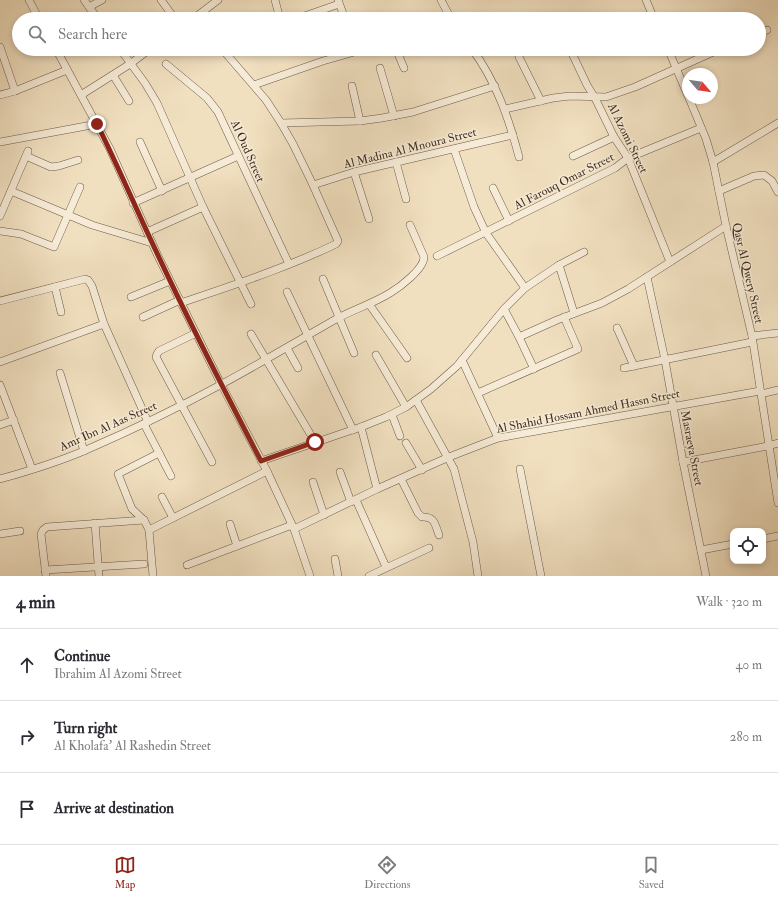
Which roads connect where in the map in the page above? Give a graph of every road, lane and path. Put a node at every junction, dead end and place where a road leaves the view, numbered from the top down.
1 (29, 0) edge
2 (84, 0) edge
3 (102, 0) edge
4 (161, 0) edge
5 (216, 0) edge
6 (275, 0) edge
7 (441, 0) edge
8 (646, 0) edge
9 (339, 2) edge
10 (89, 7) junction
11 (35, 12) edge
12 (93, 12) edge
13 (170, 12) edge
14 (202, 12) edge
15 (278, 12) edge
16 (314, 12) edge
17 (343, 12) edge
18 (447, 12) edge
19 (651, 12) edge
20 (0, 46) edge
21 (60, 56) edge
22 (125, 56) edge
23 (141, 56) edge
24 (230, 56) edge
25 (338, 56) edge
26 (399, 56) edge
27 (476, 56) edge
28 (573, 56) edge
29 (671, 56) edge
30 (704, 56) edge
31 (519, 57) dead end
32 (130, 64) junction
33 (166, 64) dead end
34 (380, 68) dead end
35 (404, 68) dead end
36 (676, 68) junction
37 (67, 70) junction
38 (113, 75) junction
39 (682, 82) edge
40 (254, 85) junction
41 (352, 86) dead end
42 (495, 86) junction
43 (15, 91) junction
44 (81, 94) junction
45 (0, 95) edge
46 (595, 98) junction
47 (129, 101) dead end
48 (541, 101) junction
49 (691, 104) edge
50 (505, 109) junction
51 (394, 116) junction
52 (360, 121) junction
53 (281, 123) junction
54 (778, 123) edge
55 (97, 124) junction
56 (701, 128) junction
57 (514, 135) junction
58 (614, 137) junction
59 (0, 142) edge
60 (140, 142) dead end
61 (454, 149) junction
62 (238, 156) junction
63 (573, 156) dead end
64 (519, 157) dead end
65 (628, 158) junction
66 (78, 160) dead end
67 (396, 162) junction
68 (713, 162) junction
69 (354, 172) junction
70 (190, 178) junction
71 (313, 185) junction
72 (80, 187) dead end
73 (494, 188) dead end
74 (11, 190) junction
75 (162, 191) junction
76 (719, 191) junction
77 (778, 192) edge
78 (406, 199) dead end
79 (133, 203) junction
80 (203, 207) junction
81 (68, 215) junction
82 (0, 216) edge
83 (369, 219) dead end
84 (508, 221) junction
85 (410, 224) dead end
86 (726, 226) junction
87 (0, 230) edge
88 (147, 232) junction
89 (486, 233) junction
90 (152, 242) junction
91 (584, 252) dead end
92 (437, 256) dead end
93 (670, 262) junction
94 (289, 264) junction
95 (558, 265) junction
96 (647, 277) junction
97 (323, 279) dead end
98 (170, 280) junction
99 (240, 283) junction
100 (55, 287) junction
101 (525, 288) junction
102 (287, 292) dead end
103 (131, 297) dead end
104 (0, 301) edge
105 (180, 302) junction
106 (250, 304) dead end
107 (369, 304) junction
108 (504, 309) junction
109 (61, 312) dead end
110 (574, 314) junction
111 (143, 317) dead end
112 (564, 317) junction
113 (339, 318) junction
114 (104, 324) junction
115 (617, 328) dead end
116 (196, 333) junction
117 (778, 333) edge
118 (251, 334) dead end
119 (308, 336) junction
120 (519, 337) junction
121 (752, 339) junction
122 (287, 348) junction
123 (354, 353) dead end
124 (376, 355) dead end
125 (407, 358) dead end
126 (266, 359) junction
127 (462, 360) junction
128 (665, 360) junction
129 (0, 362) edge
130 (634, 366) junction
131 (298, 368) dead end
132 (624, 368) dead end
133 (534, 369) junction
134 (60, 373) dead end
135 (221, 384) junction
136 (0, 385) edge
137 (778, 390) edge
138 (478, 393) junction
139 (760, 393) junction
140 (416, 400) junction
141 (181, 405) junction
142 (406, 407) junction
143 (672, 407) junction
144 (392, 414) junction
145 (14, 420) junction
146 (146, 423) junction
147 (0, 425) edge
148 (361, 427) junction
149 (353, 430) junction
150 (400, 436) dead end
151 (498, 438) junction
152 (315, 442) junction
153 (406, 443) dead end
154 (778, 443) edge
155 (768, 446) junction
156 (84, 451) junction
157 (159, 453) junction
158 (449, 457) junction
159 (261, 461) junction
160 (212, 462) dead end
161 (683, 462) junction
162 (32, 470) junction
163 (422, 470) junction
164 (520, 470) dead end
165 (267, 471) junction
166 (340, 472) dead end
167 (171, 476) dead end
168 (0, 479) edge
169 (402, 479) junction
170 (313, 482) dead end
171 (378, 488) junction
172 (162, 497) dead end
173 (354, 501) junction
174 (778, 504) edge
175 (324, 515) junction
176 (172, 518) junction
177 (144, 520) junction
178 (95, 523) junction
179 (230, 524) dead end
180 (293, 527) junction
181 (149, 530) junction
182 (20, 531) dead end
183 (0, 534) edge
184 (439, 535) dead end
185 (778, 536) edge
186 (766, 538) edge
187 (730, 545) edge
188 (237, 546) junction
189 (429, 548) dead end
190 (701, 550) junction
191 (334, 559) dead end
192 (144, 564) dead end
193 (188, 565) dead end
194 (98, 567) junction
195 (386, 567) junction
196 (45, 573) edge
197 (99, 576) edge
198 (153, 576) edge
199 (310, 576) edge
200 (338, 576) edge
201 (369, 576) edge
202 (478, 576) edge
203 (541, 576) edge
204 (706, 576) edge

1 - 11 street
2 - 10 street
3 - 10 street
4 - 13 street
5 - 14 street
6 - 15 street
7 - 18 street
8 - 19 street
9 - 16 street
9 - 17 street
10 - 12 street
20 - 43 street
21 - 37 street
22 - 32 street
23 - 32 street
24 - 40 street
25 - 40 street
26 - 35 street
27 - 42 street
28 - 46 street, Al Azomi Street
29 - 36 street, Qasr Al Qwery Street
30 - 36 street
31 - 48 street
32 - 38 street
32 - 70 street
33 - 62 street, Al Oud Street
34 - 51 street
36 - 39 street, Qasr Al Qwery Street
36 - 46 street
37 - 43 street
37 - 44 street
38 - 44 street
38 - 47 street
40 - 53 street
41 - 52 street
42 - 50 street
42 - 51 street
43 - 45 street
44 - 55 street
46 - 48 street
46 - 58 street, Al Azomi Street
48 - 50 street
49 - 56 street, Qasr Al Qwery Street
50 - 57 street
51 - 52 street
52 - 53 street
53 - 71 street
54 - 68 street
55 - 59 street
55 - 79 street
56 - 65 street, Al Farouq Omar Street
56 - 68 street, Qasr Al Qwery Street
57 - 61 street, Al Madina Al Mnoura Street
57 - 64 street
58 - 63 street
58 - 65 street, Al Azomi Street
60 - 75 street
61 - 67 street, Al Madina Al Mnoura Street
61 - 89 street
62 - 70 street
62 - 94 street, Al Oud Street
65 - 84 street, Al Farouq Omar Street
65 - 93 street, Al Azomi Street
66 - 74 street
67 - 69 street, Al Madina Al Mnoura Street
67 - 78 street
68 - 76 street, Qasr Al Qwery Street
69 - 71 street, Al Madina Al Mnoura Street
69 - 83 street
70 - 75 street
70 - 80 street
71 - 94 street
72 - 81 street
73 - 84 street
74 - 81 street
74 - 82 street
75 - 79 street
76 - 77 street
76 - 86 street, Qasr Al Qwery Street
79 - 88 street
80 - 88 street
80 - 99 street
81 - 87 street
81 - 90 street
84 - 89 street, Al Farouq Omar Street
85 - 107 street, Amr Ibn Al Aas Street
86 - 93 street
86 - 121 street, Qasr Al Qwery Street
88 - 90 street
89 - 92 street, Al Farouq Omar Street
89 - 101 street
90 - 98 street
91 - 95 street
93 - 96 street
94 - 99 street
95 - 101 street
95 - 110 street
96 - 110 street
96 - 128 street, Masraeya Street
97 - 113 street
98 - 103 street
98 - 105 street
99 - 105 street
99 - 106 street
100 - 104 street
100 - 109 street
100 - 114 street
101 - 108 street
102 - 119 street
105 - 111 street
105 - 116 street
107 - 113 street, Amr Ibn Al Aas Street
107 - 125 street
108 - 120 street
108 - 127 street
110 - 112 street
112 - 120 street
112 - 133 street
113 - 119 street, Amr Ibn Al Aas Street
113 - 123 street
114 - 129 street
114 - 146 street
115 - 130 street
116 - 135 street
116 - 141 street
117 - 121 street
118 - 126 street
119 - 122 street, Amr Ibn Al Aas Street
119 - 149 street
120 - 133 street
121 - 128 street
121 - 139 street, Qasr Al Qwery Street
122 - 126 street, Amr Ibn Al Aas Street
122 - 131 street
124 - 142 street
126 - 135 street, Amr Ibn Al Aas Street
126 - 152 street
127 - 138 street
127 - 140 street
128 - 130 street
128 - 143 street, Masraeya Street
130 - 132 street
133 - 138 street
134 - 156 street
135 - 141 street, Amr Ibn Al Aas Street
135 - 159 street
136 - 145 street
137 - 139 street, Al Shahid Hossam Ahmed Hassn Street
138 - 151 street
139 - 143 street, Al Shahid Hossam Ahmed Hassn Street
139 - 155 street, Qasr Al Qwery Street
140 - 142 street
140 - 158 street
141 - 146 street, Amr Ibn Al Aas Street
141 - 160 street
142 - 144 street
143 - 151 street, Al Shahid Hossam Ahmed Hassn Street
143 - 161 street, Masraeya Street
144 - 148 street
144 - 150 street
145 - 147 street
145 - 162 street
146 - 156 street, Amr Ibn Al Aas Street
146 - 157 street
148 - 149 street
148 - 171 street
149 - 152 street
151 - 158 street, Al Shahid Hossam Ahmed Hassn Street
152 - 159 street
153 - 163 street
154 - 155 street
155 - 161 street
155 - 174 street, Qasr Al Qwery Street
156 - 162 street, Amr Ibn Al Aas Street
157 - 167 street
157 - 177 street
158 - 163 street, Al Shahid Hossam Ahmed Hassn Street
158 - 202 street
159 - 165 street
161 - 190 street, Masraeya Street
162 - 168 street, Amr Ibn Al Aas Street
163 - 169 street, Al Shahid Hossam Ahmed Hassn Street
164 - 203 street
165 - 176 street
165 - 180 street
166 - 173 street
169 - 171 street, Al Shahid Hossam Ahmed Hassn Street
169 - 184 street
170 - 175 street
171 - 173 street, Al Shahid Hossam Ahmed Hassn Street
172 - 176 street
173 - 175 street, Al Shahid Hossam Ahmed Hassn Street
173 - 195 street
175 - 180 street, Al Shahid Hossam Ahmed Hassn Street
176 - 181 street
177 - 178 street
177 - 181 street
178 - 194 street
178 - 196 street
179 - 188 street
180 - 188 street, Al Shahid Hossam Ahmed Hassn Street
180 - 199 street
181 - 198 street
182 - 183 street
185 - 186 street
187 - 190 street
188 - 193 street, Al Shahid Hossam Ahmed Hassn Street
189 - 195 street
190 - 204 street, Masraeya Street
191 - 200 street
192 - 194 street
194 - 196 street
194 - 197 street
195 - 201 street

